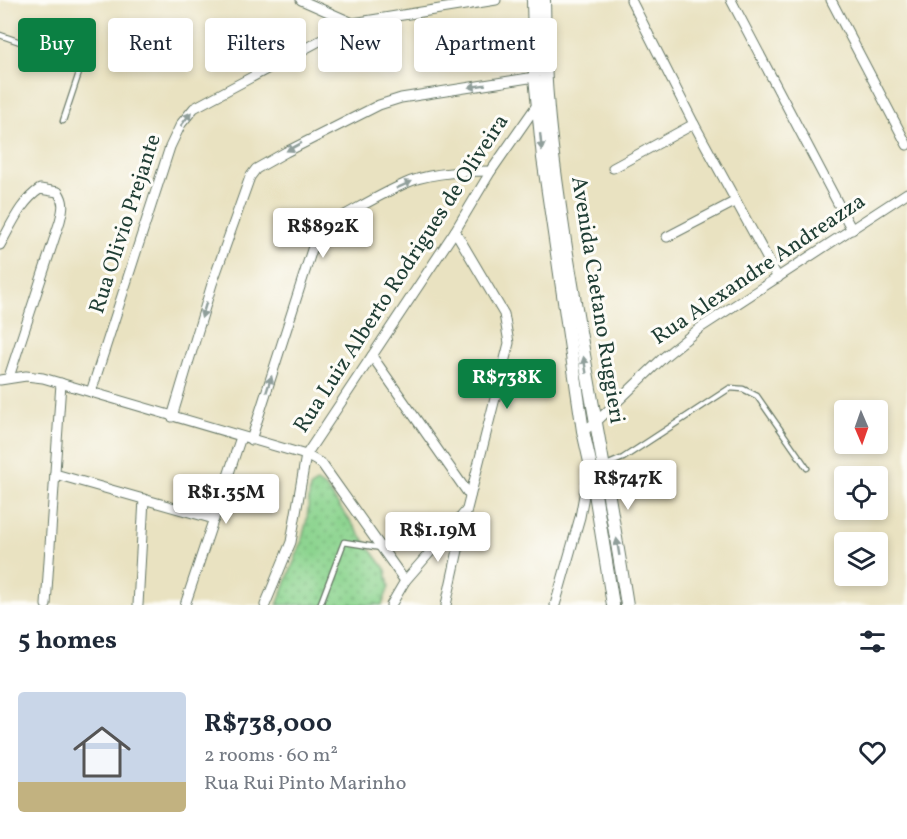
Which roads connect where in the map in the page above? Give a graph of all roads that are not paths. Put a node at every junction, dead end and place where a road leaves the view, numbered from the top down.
1 (302, 0) edge
2 (496, 0) edge
3 (533, 0) edge
4 (544, 0) edge
5 (631, 0) edge
6 (731, 0) edge
7 (831, 0) edge
8 (342, 18) edge
9 (384, 18) edge
10 (0, 35) edge
11 (318, 41) edge
12 (535, 77) junction
13 (537, 105) junction
14 (63, 121) dead end
15 (694, 124) junction
16 (907, 145) edge
17 (613, 168) dead end
18 (491, 171) junction
19 (907, 193) edge
20 (736, 201) junction
21 (852, 230) junction
22 (454, 231) junction
23 (667, 237) dead end
24 (0, 245) edge
25 (778, 278) junction
26 (372, 356) junction
27 (5, 378) edge
28 (61, 383) junction
29 (92, 392) junction
30 (172, 417) junction
31 (595, 423) junction
32 (583, 431) junction
33 (246, 439) junction
34 (306, 455) junction
35 (590, 462) junction
36 (604, 466) junction
37 (807, 468) dead end
38 (55, 474) junction
39 (609, 488) junction
40 (470, 496) junction
41 (595, 497) junction
42 (144, 499) junction
43 (467, 509) junction
44 (580, 517) junction
45 (214, 519) junction
46 (381, 548) junction
47 (405, 581) junction
48 (46, 605) edge
49 (138, 605) edge
50 (184, 605) edge
51 (265, 605) edge
52 (320, 605) edge
53 (391, 605) edge
54 (446, 605) edge
55 (555, 605) edge
56 (613, 605) edge
57 (627, 605) edge

1 - 8 street
2 - 9 street, Rua Olivio Prejante
3 - 12 main road, Avenida Caetano Ruggieri
31 -> 4 main road, Avenida Caetano Ruggieri
5 - 15 street
6 - 21 street
7 - 16 street
10 - 14 lane
29 -> 11 street, Rua Olivio Prejante
12 - 13 main road, Avenida Caetano Ruggieri
12 -> 30 street
13 - 18 street, Rua Luiz Alberto Rodrigues de Oliveira
13 -> 32 main road, Avenida Caetano Ruggieri
15 - 17 street
15 - 20 street
18 - 22 street, Rua Luiz Alberto Rodrigues de Oliveira
33 -> 18 street
19 - 21 street, Rua Alexandre Andreazza
20 - 23 street
20 - 25 street
21 - 25 street, Rua Alexandre Andreazza
22 - 26 street, Rua Luiz Alberto Rodrigues de Oliveira
22 - 40 street
24 - 27 street
25 - 31 street, Rua Alexandre Andreazza
26 - 34 street, Rua Luiz Alberto Rodrigues de Oliveira
26 - 40 street
27 - 28 street
28 - 29 street
28 - 38 street
29 - 30 street
30 - 33 street
31 - 32 street, Rua Alexandre Andreazza
31 - 36 main road, Avenida Caetano Ruggieri
32 - 35 main road, Avenida Caetano Ruggieri
33 - 34 street
33 - 45 street
34 - 46 street
34 - 51 street, Rua Luiz Alberto Rodrigues de Oliveira
35 - 41 main road, Avenida Caetano Ruggieri
35 - 44 street
36 - 37 lane
36 - 39 main road, Avenida Caetano Ruggieri
38 - 42 street
38 - 48 street
39 - 41 street
57 -> 39 main road, Avenida Caetano Ruggieri
40 - 43 street
41 - 44 street
41 - 56 main road, Avenida Caetano Ruggieri
42 - 45 street
42 - 49 street
43 - 47 street
43 - 54 street
44 - 55 street
45 - 50 street
46 - 47 street
46 - 52 lane
47 - 53 street

